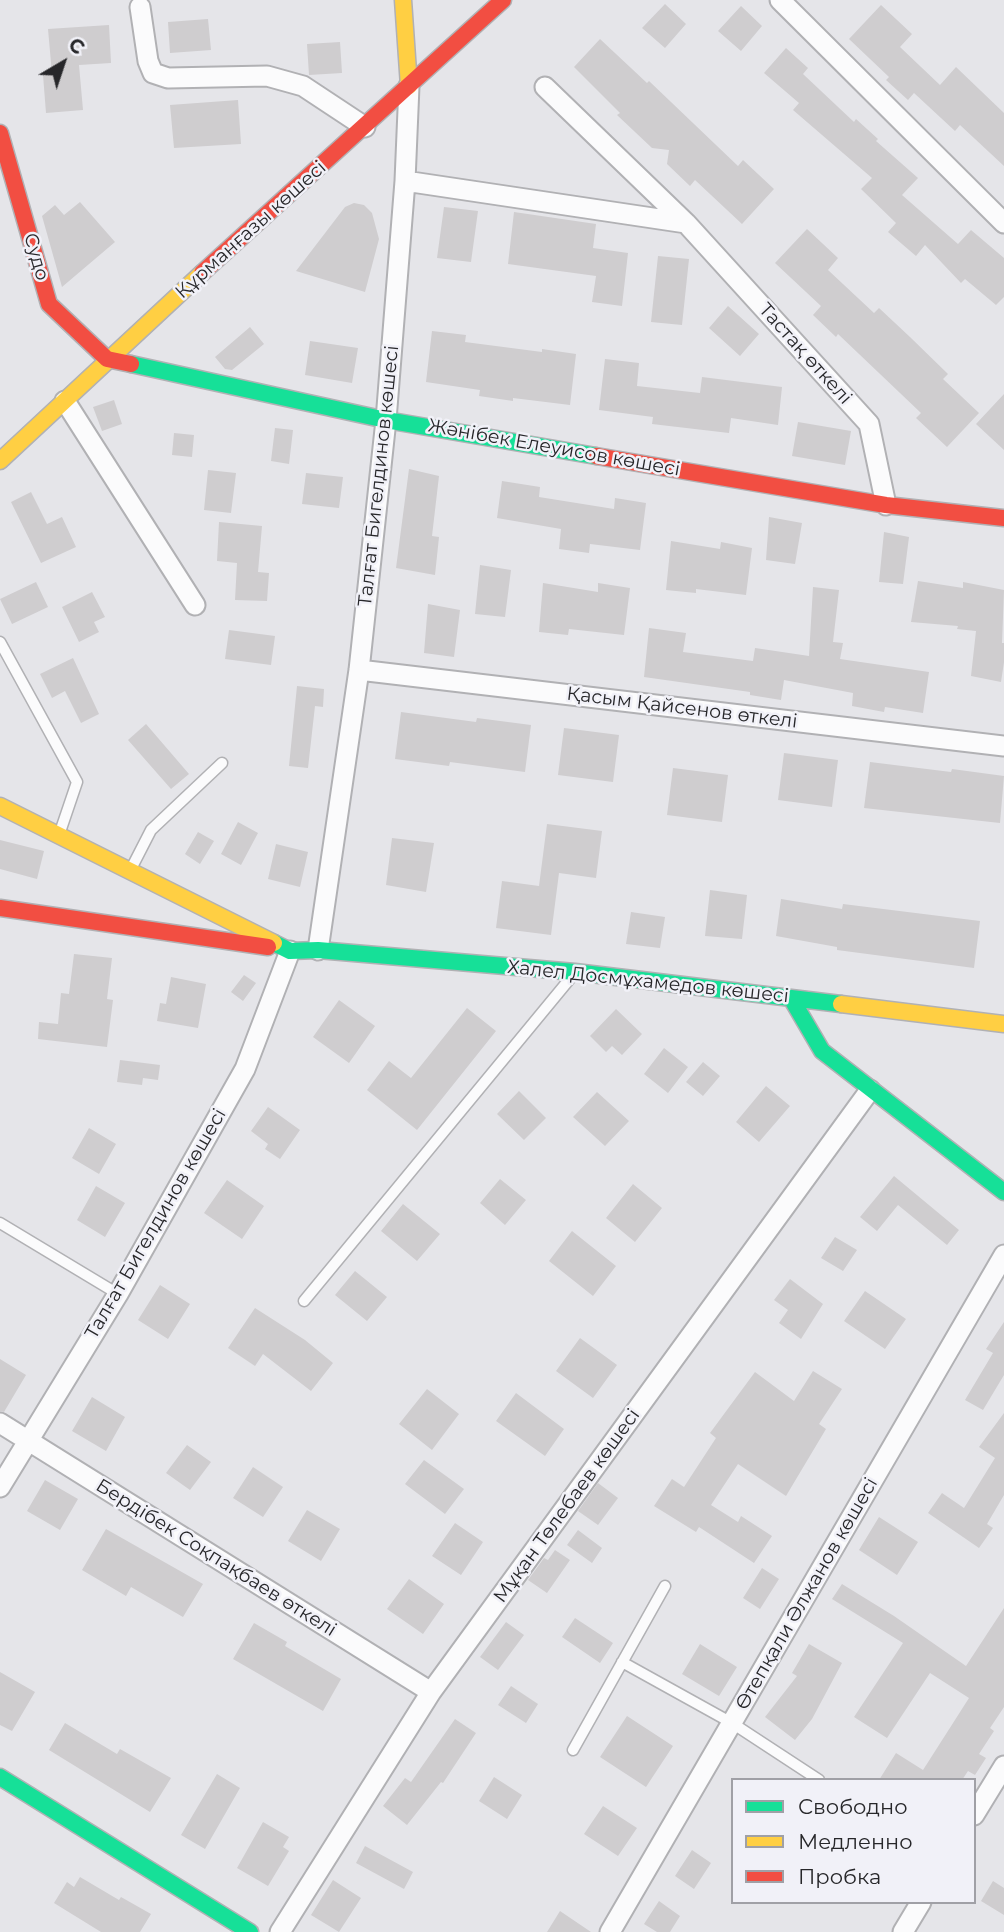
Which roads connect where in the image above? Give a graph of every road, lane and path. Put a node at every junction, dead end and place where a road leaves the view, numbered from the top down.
1 (403, 0) edge
2 (503, 0) edge
3 (780, 0) edge
4 (140, 7) dead end
5 (410, 86) junction
6 (545, 87) dead end
7 (365, 127) junction
8 (0, 134) edge
9 (405, 181) junction
10 (686, 223) junction
11 (1004, 223) edge
12 (107, 359) junction
13 (65, 401) junction
14 (386, 420) junction
15 (0, 461) edge
16 (886, 505) junction
17 (1004, 518) edge
18 (195, 605) dead end
19 (0, 642) edge
20 (359, 670) junction
21 (1004, 746) edge
22 (222, 763) dead end
23 (0, 806) edge
24 (59, 835) junction
25 (131, 870) junction
26 (0, 908) edge
27 (318, 950) junction
28 (290, 951) junction
29 (575, 972) junction
30 (791, 998) junction
31 (1004, 1024) edge
32 (870, 1090) junction
33 (1004, 1192) edge
34 (0, 1223) edge
35 (1004, 1255) edge
36 (118, 1294) junction
37 (304, 1301) dead end
38 (0, 1423) edge
39 (28, 1442) junction
40 (0, 1487) edge
41 (665, 1586) dead end
42 (622, 1662) junction
43 (431, 1692) junction
44 (732, 1723) junction
45 (573, 1750) dead end
46 (1004, 1766) edge
47 (0, 1777) edge
48 (816, 1778) edge
49 (976, 1812) edge
50 (920, 1904) edge
51 (250, 1932) edge
52 (280, 1932) edge
53 (610, 1932) edge
54 (902, 1932) edge

1 - 5 street, Талғат Бигелдинов көшесі
2 - 5 street, Құрманғазы көшесі
3 - 11 street
4 - 7 street
5 - 7 street, Құрманғазы көшесі
5 - 9 street, Талғат Бигелдинов көшесі
6 - 10 street, Тастақ өткелі
7 - 12 street, Құрманғазы көшесі
8 - 12 street, Судо
9 - 10 street
9 - 14 street, Талғат Бигелдинов көшесі
10 - 16 street, Тастақ өткелі
12 - 13 street, Құрманғазы көшесі
12 - 14 street, Жәнібек Елеуисов көшесі
13 - 15 street, Құрманғазы көшесі
13 - 18 street
14 - 16 street, Жәнібек Елеуисов көшесі
14 - 20 street, Талғат Бигелдинов көшесі
16 - 17 street, Жәнібек Елеуисов көшесі
19 - 24 lane
20 - 21 street, Қасым Қайсенов өткелі
20 - 27 street, Талғат Бигелдинов көшесі
22 - 25 lane
23 - 24 street, Халел Досмұхамедов көшесі
24 - 25 street, Халел Досмұхамедов көшесі
25 - 28 street, Халел Досмұхамедов көшесі
26 - 28 street, Халел Досмұхамедов көшесі
27 - 28 street, Халел Досмұхамедов көшесі
27 - 29 street, Халел Досмұхамедов көшесі
28 - 36 street, Талғат Бигелдинов көшесі
29 - 30 street, Халел Досмұхамедов көшесі
29 - 37 lane
30 - 31 street, Халел Досмұхамедов көшесі
30 - 32 street
32 - 33 street
32 - 43 street, Мұқан Төлебаев көшесі
34 - 36 lane
35 - 44 street, Өтепқали Әлжанов көшесі
36 - 39 street, Талғат Бигелдинов көшесі
38 - 39 street, Бердібек Соқпақбаев өткелі
39 - 40 street, Талғат Бигелдинов көшесі
39 - 43 street, Бердібек Соқпақбаев өткелі
41 - 42 lane
42 - 44 lane
42 - 45 lane
43 - 52 street, Мұқан Төлебаев көшесі
44 - 48 lane
44 - 53 street, Өтепқали Әлжанов көшесі
46 - 49 street
47 - 51 street
50 - 54 street

